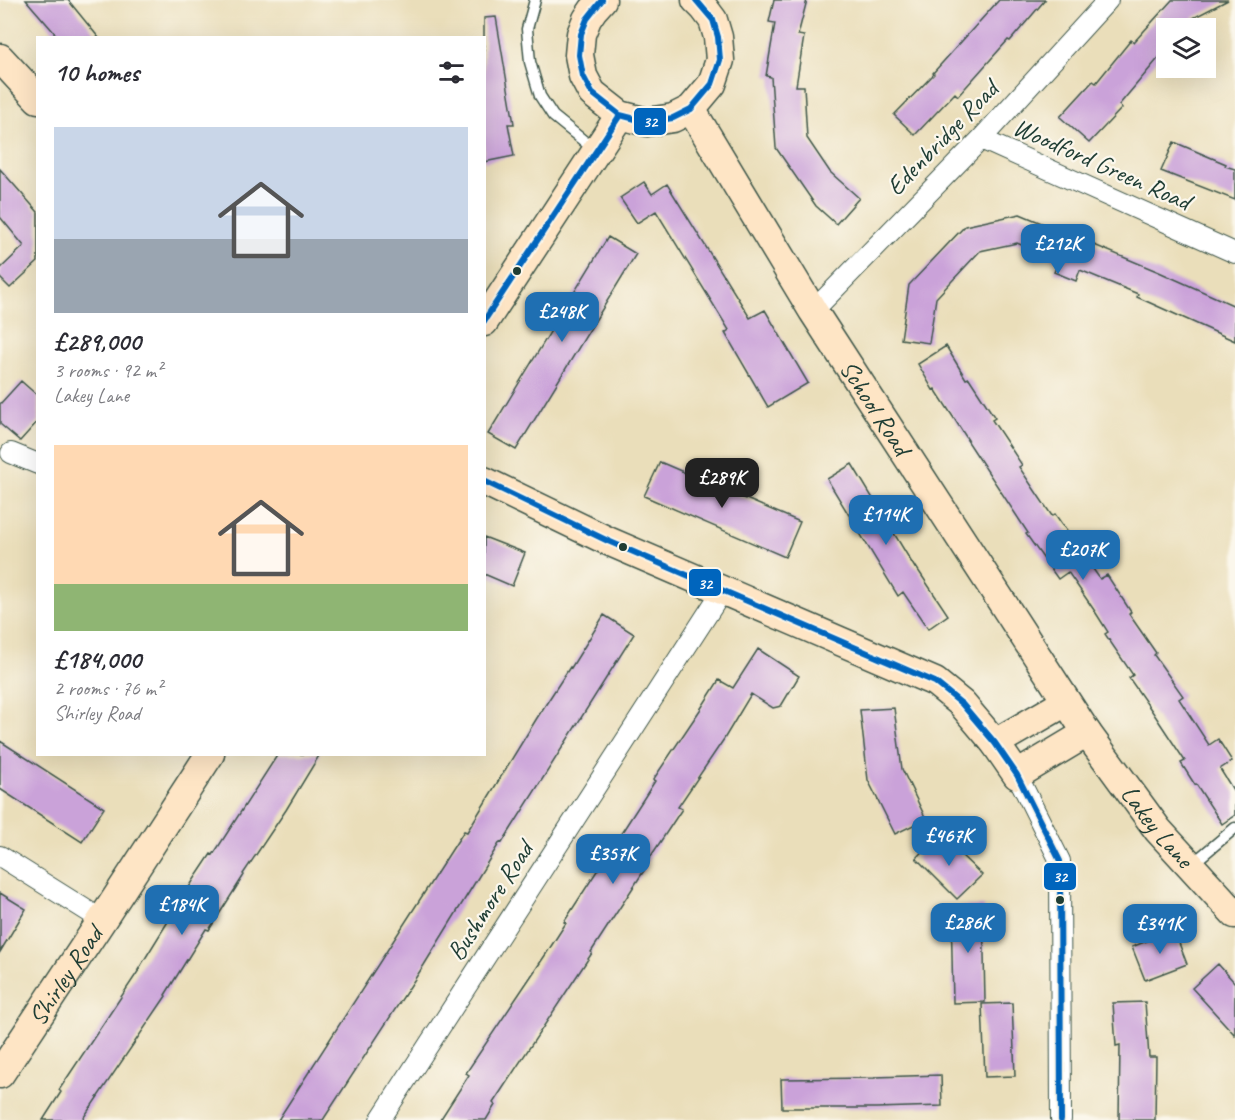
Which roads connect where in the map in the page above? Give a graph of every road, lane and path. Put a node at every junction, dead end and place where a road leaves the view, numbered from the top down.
1 (535, 0) edge
2 (602, 0) edge
3 (696, 0) edge
4 (1108, 0) edge
5 (0, 58) edge
6 (36, 97) edge
7 (691, 109) junction
8 (620, 116) junction
9 (981, 139) junction
10 (596, 151) junction
11 (1235, 253) edge
12 (813, 311) junction
13 (486, 319) edge
14 (11, 453) dead end
15 (36, 463) edge
16 (486, 482) edge
17 (723, 590) junction
18 (1066, 702) junction
19 (1087, 733) junction
20 (995, 743) junction
21 (209, 756) edge
22 (1017, 775) junction
23 (1235, 828) edge
24 (0, 856) edge
25 (1191, 865) junction
26 (1235, 914) edge
27 (102, 920) junction
28 (0, 1074) edge
29 (380, 1120) edge
30 (1061, 1120) edge

1 - 10 lane
2 - 8 street
3 - 7 street
4 - 9 street, Edenbridge Road
5 - 6 street
7 - 8 street
7 - 12 street, School Road
8 - 10 street
9 - 11 street, Woodford Green Road
9 - 12 street, Edenbridge Road
10 - 13 street
12 - 18 street, School Road
14 - 15 street
16 - 17 street
17 - 20 street
17 - 29 street, Bushmore Road
18 - 19 street, Lakey Lane
18 - 20 street
19 - 22 street
19 - 25 street, Lakey Lane
20 - 22 street
21 - 27 street, Shirley Road
22 - 30 street
23 - 25 lane
24 - 27 street
25 - 26 street, Lakey Lane
27 - 28 street, Shirley Road

